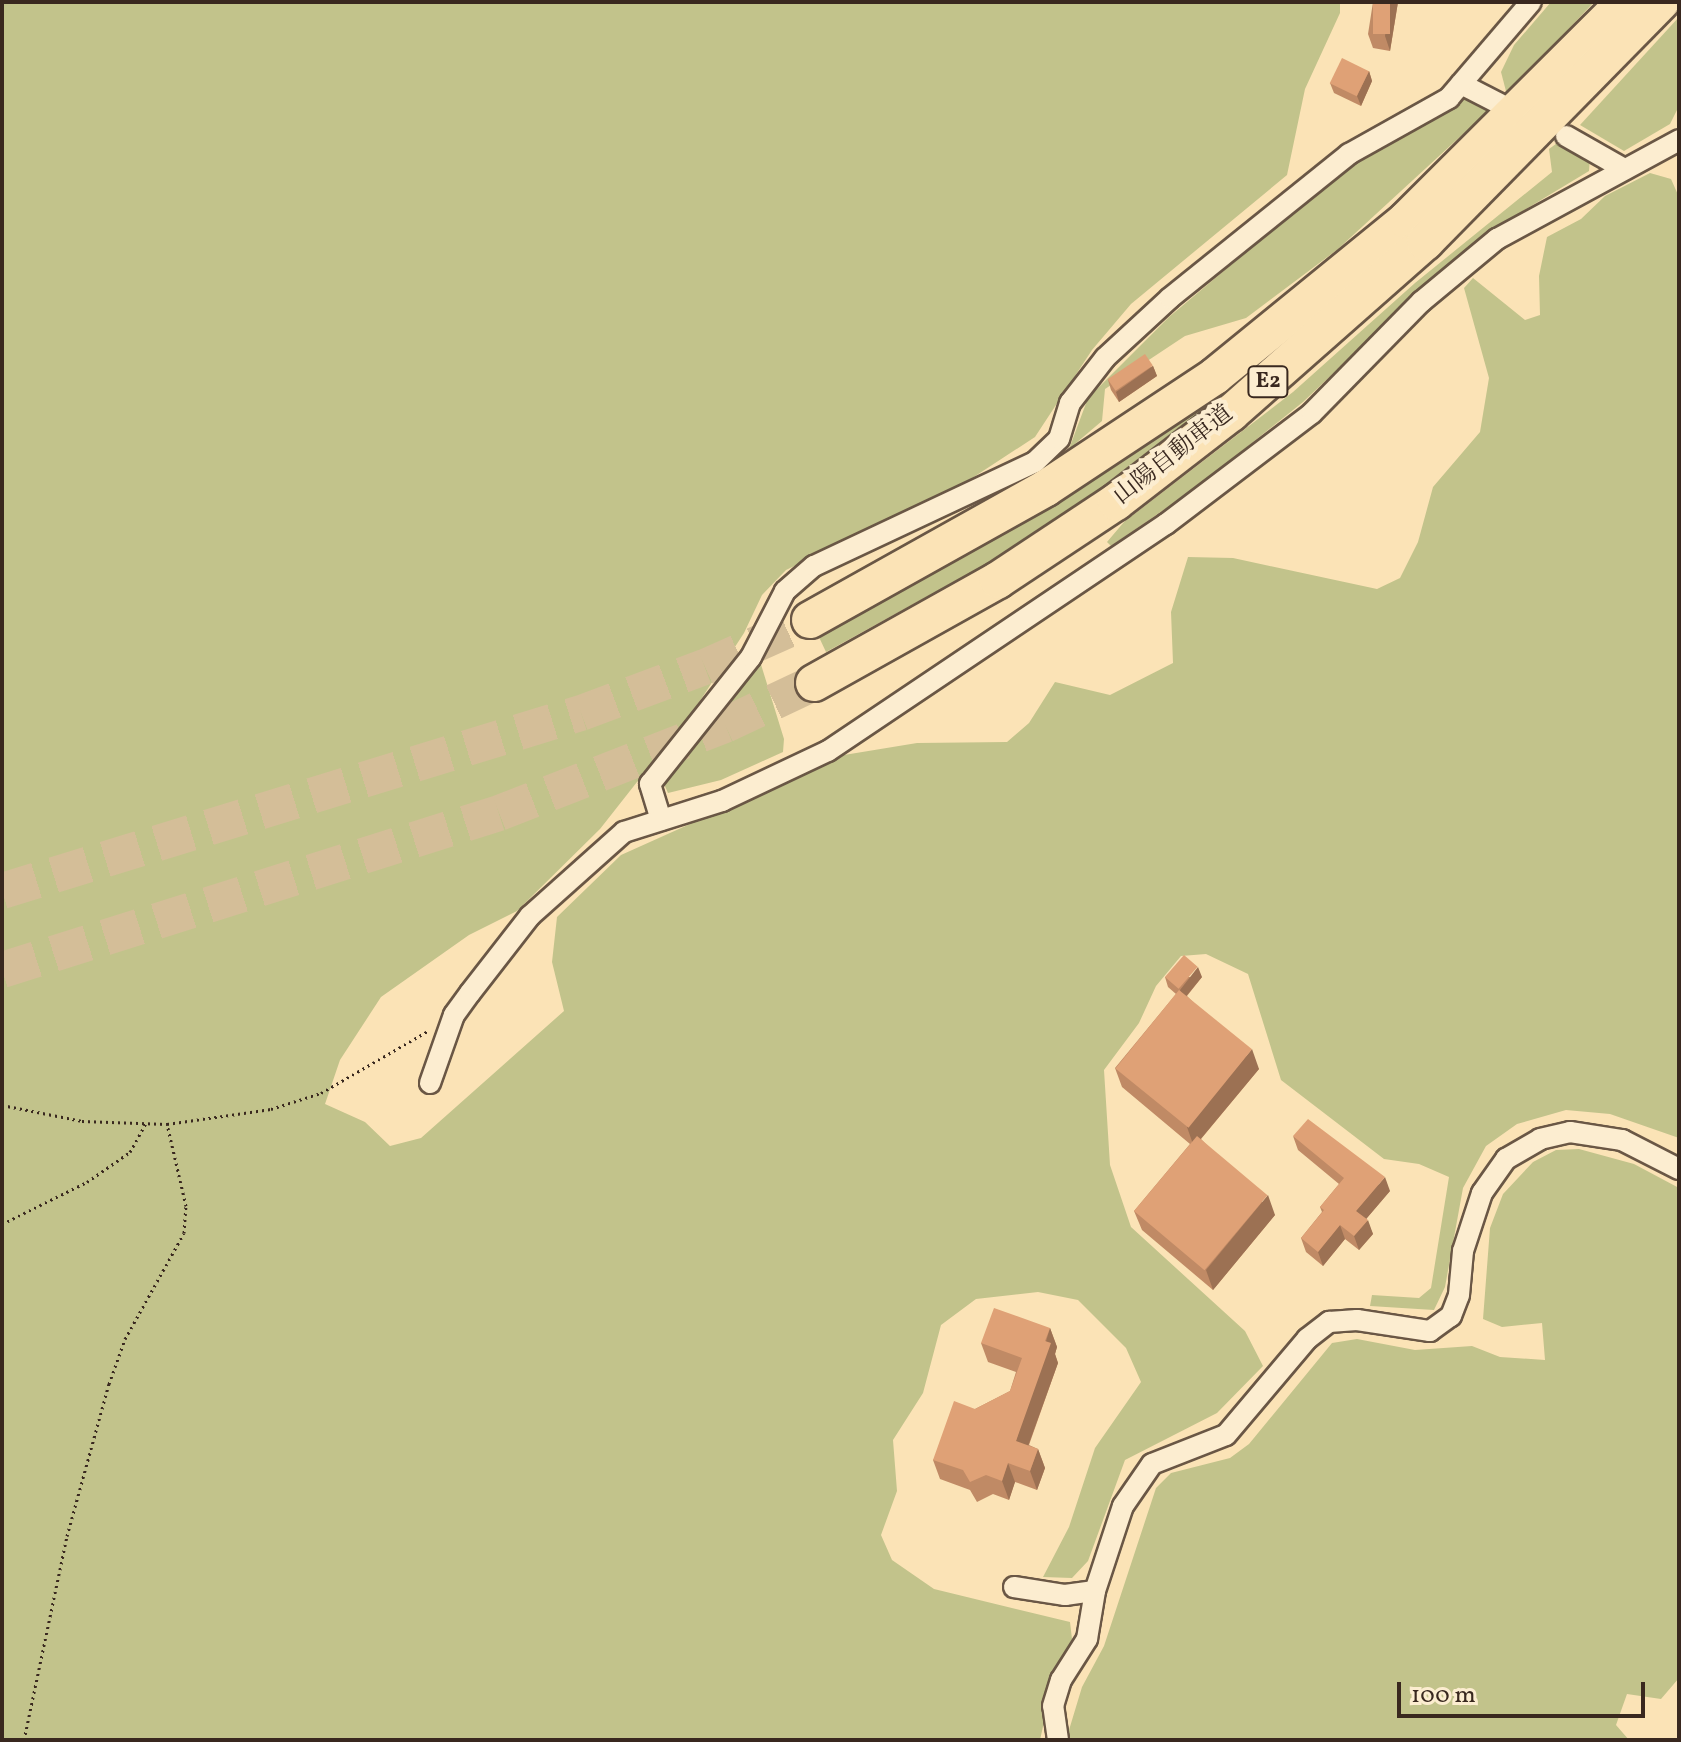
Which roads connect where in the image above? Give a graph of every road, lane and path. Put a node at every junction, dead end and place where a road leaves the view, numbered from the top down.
1 (1531, 2) edge
2 (1625, 2) edge
3 (1661, 2) edge
4 (1461, 84) junction
5 (1500, 104) dead end
6 (1566, 136) dead end
7 (1679, 140) edge
8 (1624, 169) junction
9 (810, 620) tunnel mouth
10 (814, 683) tunnel mouth
11 (661, 820) junction
12 (454, 1015) junction
13 (430, 1083) dead end
14 (2, 1105) edge
15 (146, 1123) junction
16 (167, 1124) junction
17 (1679, 1169) edge
18 (2, 1224) edge
19 (1014, 1587) dead end
20 (1095, 1591) junction
21 (24, 1740) edge
22 (1058, 1740) edge

1 - 4 street
2 - 9 highway, 山陽自動車道 / E2
3 - 10 highway, 山陽自動車道 / E2
4 - 5 street
4 - 11 street
6 - 8 street
7 - 8 street
8 - 11 street
11 - 12 street
12 - 13 street
12 - 16 path
14 - 15 path
15 - 16 path
15 - 18 path
16 - 21 path
17 - 20 street
19 - 20 street
20 - 22 street

